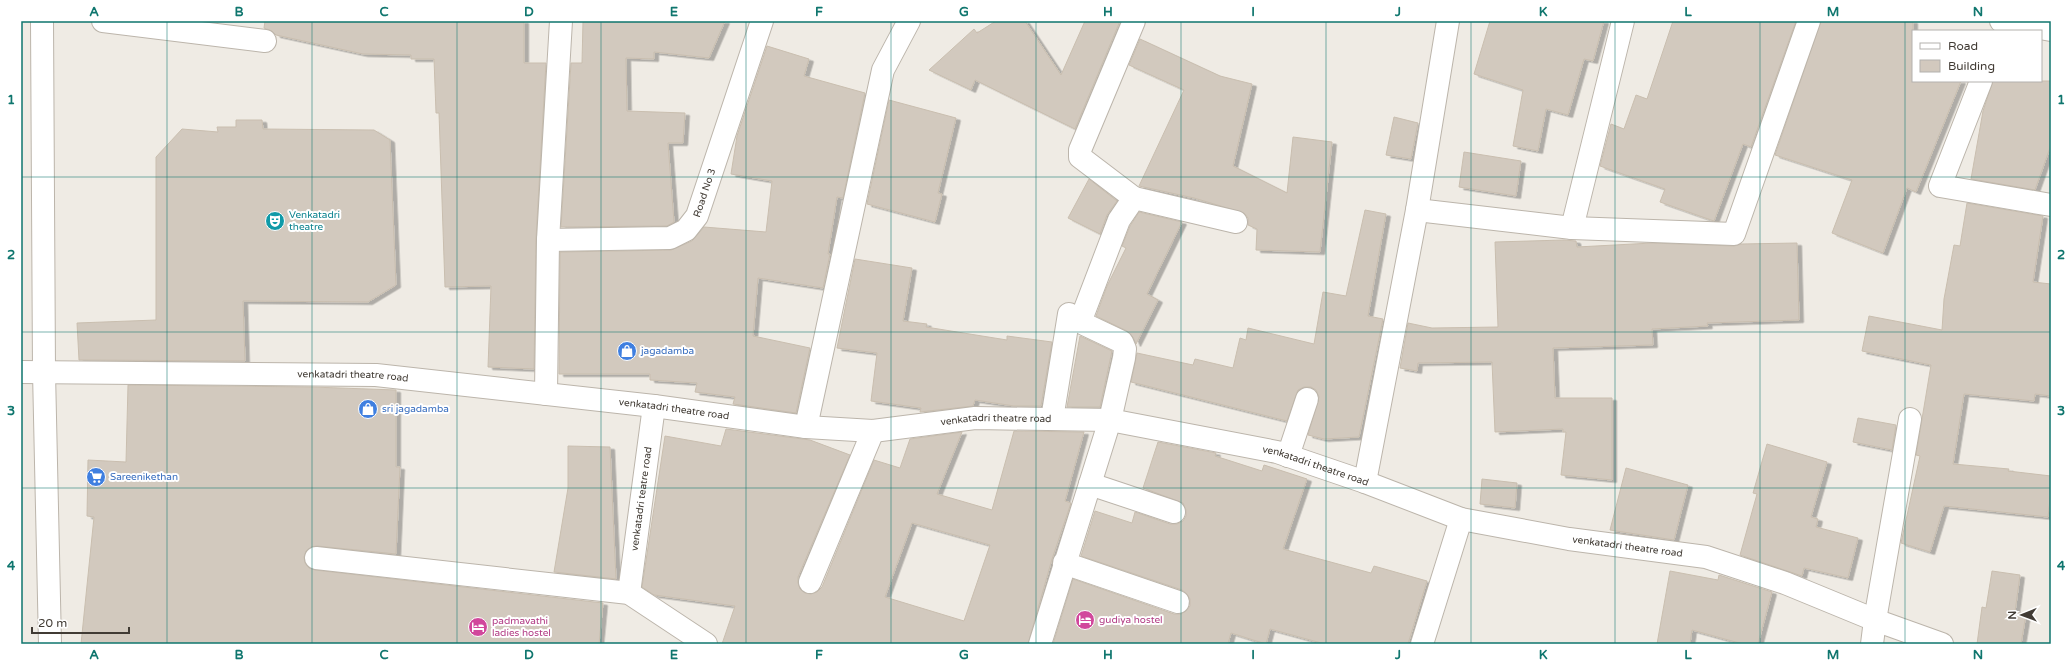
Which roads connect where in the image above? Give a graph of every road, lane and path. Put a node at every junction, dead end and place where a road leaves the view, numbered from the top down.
1 (42, 21) edge
2 (102, 21) edge
3 (561, 21) edge
4 (762, 21) edge
5 (909, 21) edge
6 (1134, 21) edge
7 (1448, 21) edge
8 (1623, 21) edge
9 (1809, 21) edge
10 (2001, 25) edge
11 (2051, 30) edge
12 (265, 41) dead end
13 (1981, 82) edge
14 (1134, 198) junction
15 (2051, 205) edge
16 (1417, 210) junction
17 (1236, 222) dead end
18 (1572, 228) junction
19 (548, 240) junction
20 (1069, 314) dead end
21 (21, 372) edge
22 (44, 372) junction
23 (546, 394) junction
24 (1307, 399) dead end
25 (654, 406) junction
26 (1052, 419) junction
27 (1910, 419) dead end
28 (1110, 420) junction
29 (806, 427) junction
30 (873, 431) junction
31 (1288, 456) junction
32 (1365, 482) junction
33 (1090, 484) junction
34 (1174, 512) dead end
35 (1461, 519) junction
36 (316, 558) dead end
37 (1064, 563) junction
38 (810, 582) dead end
39 (629, 593) junction
40 (1178, 602) dead end
41 (1875, 620) junction
42 (50, 644) edge
43 (706, 644) edge
44 (1040, 644) edge
45 (1422, 644) edge
46 (1872, 644) edge
47 (1942, 644) edge

1 - 22 street
2 - 12 street
3 - 19 street
4 - 19 street, Road No 3
5 - 29 street
6 - 14 street
7 - 16 street
8 - 18 street
9 - 18 street
10 - 11 street
13 - 15 street
14 - 17 street
14 - 28 street
16 - 18 street
16 - 32 street
19 - 23 street
20 - 26 street
21 - 22 street, venkatadri theatre road
22 - 23 street, venkatadri theatre road
22 - 42 street
23 - 25 street, venkatadri theatre road
24 - 31 street
25 - 29 street, venkatadri theatre road
25 - 39 street, venkatadri teatre road
26 - 28 street, venkatadri theatre road
26 - 30 street, venkatadri theatre road
27 - 41 street
28 - 31 street, venkatadri theatre road
28 - 33 street
29 - 30 street, venkatadri theatre road
30 - 38 street
31 - 32 street, venkatadri theatre road
32 - 35 street, venkatadri theatre road
33 - 34 street
33 - 37 street
35 - 41 street, venkatadri theatre road
35 - 45 street
36 - 39 street
37 - 40 street
37 - 44 street
39 - 43 street
41 - 46 street
41 - 47 street, venkatadri theatre road

